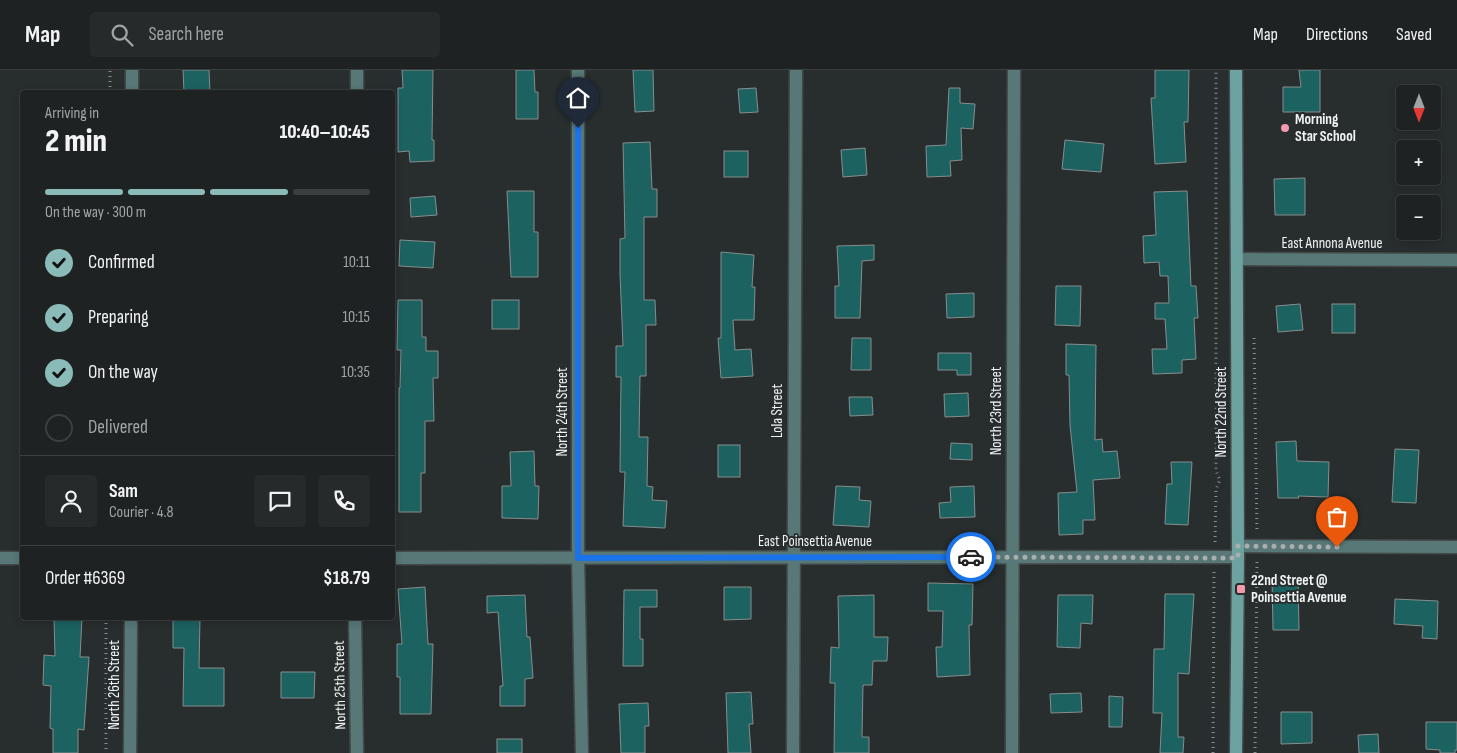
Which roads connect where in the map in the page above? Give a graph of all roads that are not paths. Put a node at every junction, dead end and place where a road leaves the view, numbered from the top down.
1 (132, 70) edge
2 (357, 70) edge
3 (578, 70) edge
4 (796, 70) edge
5 (1014, 70) edge
6 (1236, 70) edge
7 (132, 90) edge
8 (357, 90) edge
9 (1237, 259) junction
10 (1457, 260) edge
11 (1457, 547) edge
12 (1238, 552) junction
13 (793, 557) junction
14 (1012, 557) junction
15 (0, 558) edge
16 (20, 558) edge
17 (395, 558) edge
18 (578, 558) junction
19 (130, 620) edge
20 (356, 620) edge
21 (130, 753) edge
22 (357, 753) edge
23 (582, 753) edge
24 (793, 753) edge
25 (1012, 753) edge
26 (1236, 753) edge

1 - 7 street
2 - 8 street
3 - 18 street, North 24th Street
4 - 13 street, Lola Street
5 - 14 street, North 23rd Street
6 - 9 street, North 22nd Street
9 - 10 street, East Annona Avenue
9 - 12 street, North 22nd Street
11 - 12 street, East Poinsettia Avenue
12 - 14 street, East Poinsettia Avenue
12 - 26 street, North 22nd Street
13 - 14 street, East Poinsettia Avenue
13 - 18 street, East Poinsettia Avenue
13 - 24 street, Lola Street
14 - 25 street, North 23rd Street
15 - 16 street
17 - 18 street, East Poinsettia Avenue
18 - 23 street, North 24th Street
19 - 21 street, North 26th Street
20 - 22 street, North 25th Street

